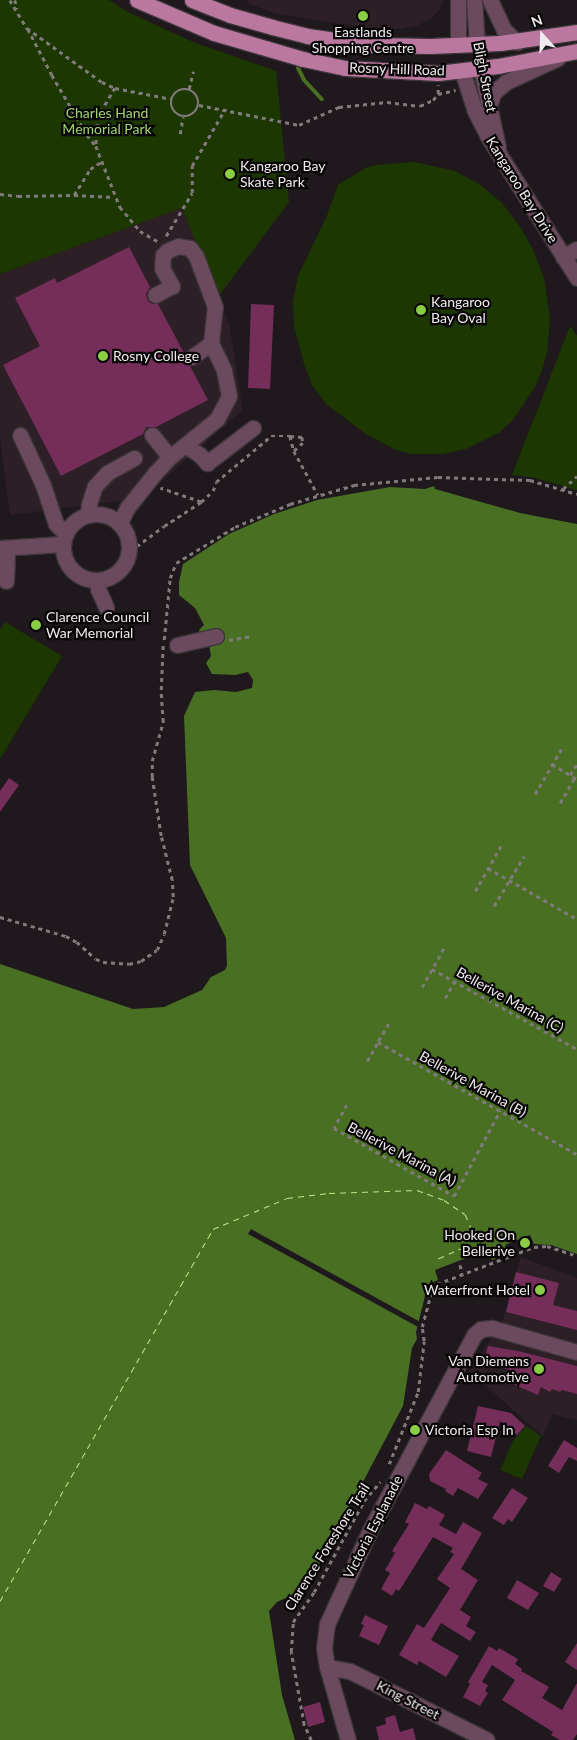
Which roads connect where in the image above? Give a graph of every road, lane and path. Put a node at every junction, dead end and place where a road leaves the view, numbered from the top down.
1 (10, 0) edge
2 (15, 0) edge
3 (137, 0) edge
4 (192, 0) edge
5 (458, 0) edge
6 (474, 0) edge
7 (490, 0) edge
8 (17, 10) junction
9 (27, 28) junction
10 (577, 32) edge
11 (518, 42) junction
12 (477, 44) junction
13 (458, 45) junction
14 (573, 52) edge
15 (481, 69) junction
16 (193, 71) dead end
17 (462, 71) junction
18 (115, 88) junction
19 (189, 89) junction
20 (438, 94) dead end
21 (172, 99) junction
22 (490, 103) junction
23 (199, 105) junction
24 (225, 109) junction
25 (183, 117) junction
26 (180, 134) dead end
27 (96, 146) junction
28 (499, 154) junction
29 (101, 162) junction
30 (0, 194) edge
31 (74, 195) junction
32 (115, 197) junction
33 (577, 249) edge
34 (563, 256) junction
35 (577, 278) edge
36 (155, 295) dead end
37 (211, 343) junction
38 (192, 358) dead end
39 (253, 428) dead end
40 (20, 434) dead end
41 (152, 435) dead end
42 (290, 436) junction
43 (184, 445) junction
44 (294, 451) junction
45 (170, 456) junction
46 (134, 458) dead end
47 (577, 476) edge
48 (143, 486) junction
49 (563, 489) junction
50 (577, 494) edge
51 (318, 495) junction
52 (202, 502) junction
53 (88, 515) junction
54 (120, 523) junction
55 (64, 539) junction
56 (4, 548) edge
57 (130, 551) junction
58 (97, 580) junction
59 (6, 581) dead end
60 (106, 607) dead end
61 (252, 636) dead end
62 (221, 638) joint
63 (176, 644) dead end
64 (563, 746) dead end
65 (552, 764) junction
66 (577, 764) edge
67 (570, 775) junction
68 (576, 778) edge
69 (535, 794) dead end
70 (560, 803) dead end
71 (502, 846) dead end
72 (524, 856) dead end
73 (488, 868) junction
74 (510, 880) junction
75 (475, 891) dead end
76 (494, 906) dead end
77 (0, 917) edge
78 (577, 919) edge
79 (445, 946) dead end
80 (465, 963) dead end
81 (432, 968) junction
82 (455, 980) junction
83 (422, 987) dead end
84 (445, 998) dead end
85 (389, 1024) dead end
86 (378, 1042) junction
87 (577, 1049) edge
88 (367, 1061) dead end
89 (347, 1105) dead end
90 (500, 1111) junction
91 (577, 1154) edge
92 (577, 1256) edge
93 (460, 1265) dead end
94 (463, 1274) junction
95 (577, 1352) edge
96 (386, 1470) dead end
97 (383, 1478) dead end
98 (328, 1666) junction
99 (311, 1740) edge
100 (348, 1740) edge
101 (486, 1740) edge

1 - 8 path
2 - 8 path
3 - 17 main road, Rosny Hill Road
4 - 13 main road, Rosny Hill Road
5 - 13 street, Bligh Street
6 - 12 street, Bligh Street
7 - 11 street
8 - 9 path
9 - 18 path
9 - 27 path
10 - 11 main road, Rosny Hill Road
11 - 12 main road, Rosny Hill Road
12 - 13 main road, Rosny Hill Road
12 - 15 main road, Bligh Street
13 - 17 main road, Bligh Street
14 - 15 main road, Rosny Hill Road
14 - 22 street
15 - 17 main road, Rosny Hill Road
15 - 22 street, Bligh Street
16 - 19 path
17 - 28 street, Kangaroo Bay Drive
18 - 21 path
18 - 27 path
19 - 21 path
19 - 23 path
20 - 24 path
21 - 25 path
22 - 28 street, Bligh Street
23 - 24 path
23 - 25 path
24 - 32 path
25 - 26 path
27 - 29 path
28 - 34 street, Kangaroo Bay Drive
29 - 31 path
29 - 32 path
30 - 31 path
31 - 32 path
33 - 34 street
34 - 35 street, Kangaroo Bay Drive
36 - 37 street
37 - 38 street
37 - 43 street
39 - 43 street
40 - 55 street
41 - 45 street
42 - 44 path
42 - 44 path
42 - 52 path
43 - 45 street
44 - 51 path
45 - 48 street
46 - 53 street
47 - 49 path
48 - 52 path
48 - 54 street
49 - 50 path
49 - 51 path
51 - 77 path
52 - 57 path
53 - 54 street
53 - 55 street
54 - 57 street
55 - 56 street
55 - 58 street
56 - 59 street
57 - 58 street
58 - 60 street
61 - 62 path
62 - 63 street
64 - 65 path
65 - 67 path
65 - 69 path
66 - 67 path
67 - 68 path
68 - 70 path
71 - 73 path
72 - 74 path
73 - 74 path
73 - 75 path
74 - 76 path
74 - 78 path
79 - 81 path
80 - 82 path
81 - 82 path, Bellerive Marina (C)
81 - 83 path
82 - 84 path
82 - 87 path, Bellerive Marina (C)
85 - 86 path
86 - 88 path
86 - 90 path, Bellerive Marina (B)
89 - 90 path, Bellerive Marina (A)
90 - 91 path, Bellerive Marina (B)
92 - 94 path
93 - 94 path
94 - 96 path
95 - 98 street, Victoria Esplanade
97 - 99 path, Clarence Foreshore Trail
98 - 100 street, Victoria Esplanade
98 - 101 street, King Street

